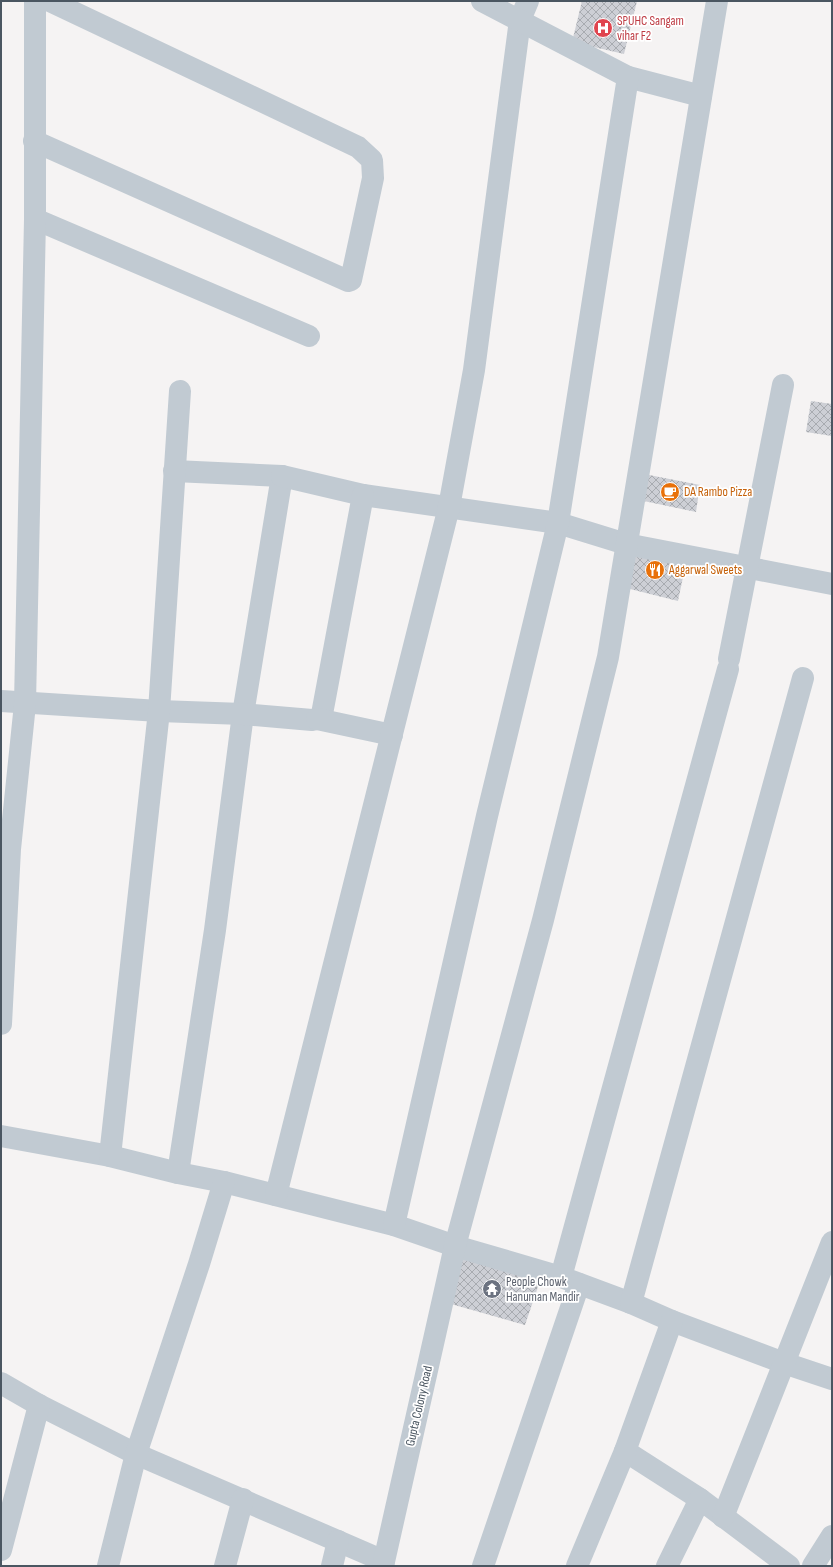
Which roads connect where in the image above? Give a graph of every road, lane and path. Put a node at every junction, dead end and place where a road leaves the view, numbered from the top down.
1 (35, 1) edge
2 (50, 1) edge
3 (482, 1) edge
4 (717, 1) edge
5 (524, 11) edge
6 (628, 77) junction
7 (701, 96) junction
8 (34, 142) junction
9 (35, 219) junction
10 (309, 336) dead end
11 (783, 385) dead end
12 (180, 391) dead end
13 (174, 471) junction
14 (282, 476) junction
15 (363, 495) junction
16 (449, 507) junction
17 (558, 523) junction
18 (626, 544) junction
19 (747, 567) junction
20 (832, 584) edge
21 (803, 678) dead end
22 (1, 701) edge
23 (25, 704) junction
24 (159, 711) junction
25 (243, 714) junction
26 (317, 719) junction
27 (392, 735) junction
28 (1, 1024) edge
29 (1, 1136) edge
30 (110, 1156) junction
31 (178, 1173) junction
32 (224, 1182) junction
33 (276, 1195) junction
34 (394, 1225) junction
35 (832, 1242) edge
36 (455, 1246) junction
37 (570, 1281) junction
38 (630, 1303) junction
39 (672, 1320) junction
40 (784, 1363) junction
41 (832, 1379) edge
42 (1, 1383) edge
43 (39, 1404) junction
44 (625, 1451) junction
45 (136, 1454) junction
46 (243, 1499) junction
47 (700, 1499) junction
48 (723, 1516) junction
49 (832, 1536) edge
50 (338, 1541) junction
51 (1, 1550) edge
52 (383, 1563) edge
53 (108, 1566) edge
54 (225, 1566) edge
55 (332, 1566) edge
56 (483, 1566) edge
57 (577, 1566) edge
58 (667, 1566) edge
59 (789, 1566) edge
60 (813, 1566) edge

1 - 8 street
2 - 8 street
3 - 5 street
4 - 7 street, Gupta Colony Road
5 - 6 street
5 - 16 street
6 - 7 street
6 - 17 street
7 - 18 street, Gupta Colony Road
8 - 9 street
9 - 10 street
9 - 23 street
11 - 19 street
12 - 13 street
13 - 14 street
13 - 24 street
14 - 15 street
14 - 25 street
15 - 16 street
15 - 26 street
16 - 17 street
16 - 27 street
17 - 18 street
17 - 34 street
18 - 19 street
18 - 36 street, Gupta Colony Road
19 - 20 street
19 - 37 street
21 - 38 street
22 - 23 street
23 - 24 street
23 - 28 street
24 - 25 street
24 - 30 street
25 - 26 street
25 - 31 street
26 - 27 street
27 - 33 street
29 - 30 street
30 - 31 street
31 - 32 street
32 - 33 street
32 - 45 street
33 - 34 street
34 - 36 street
35 - 40 street
36 - 37 street
36 - 52 street, Gupta Colony Road
37 - 38 street
37 - 56 street
38 - 39 street
39 - 40 street
39 - 44 street
40 - 41 street
40 - 48 street
42 - 43 street
43 - 45 street
43 - 51 street
44 - 47 street
44 - 57 street
45 - 46 street
45 - 53 street
46 - 50 street
46 - 54 street
47 - 48 street
47 - 58 street
48 - 59 street
49 - 60 street
50 - 52 street
50 - 55 street

